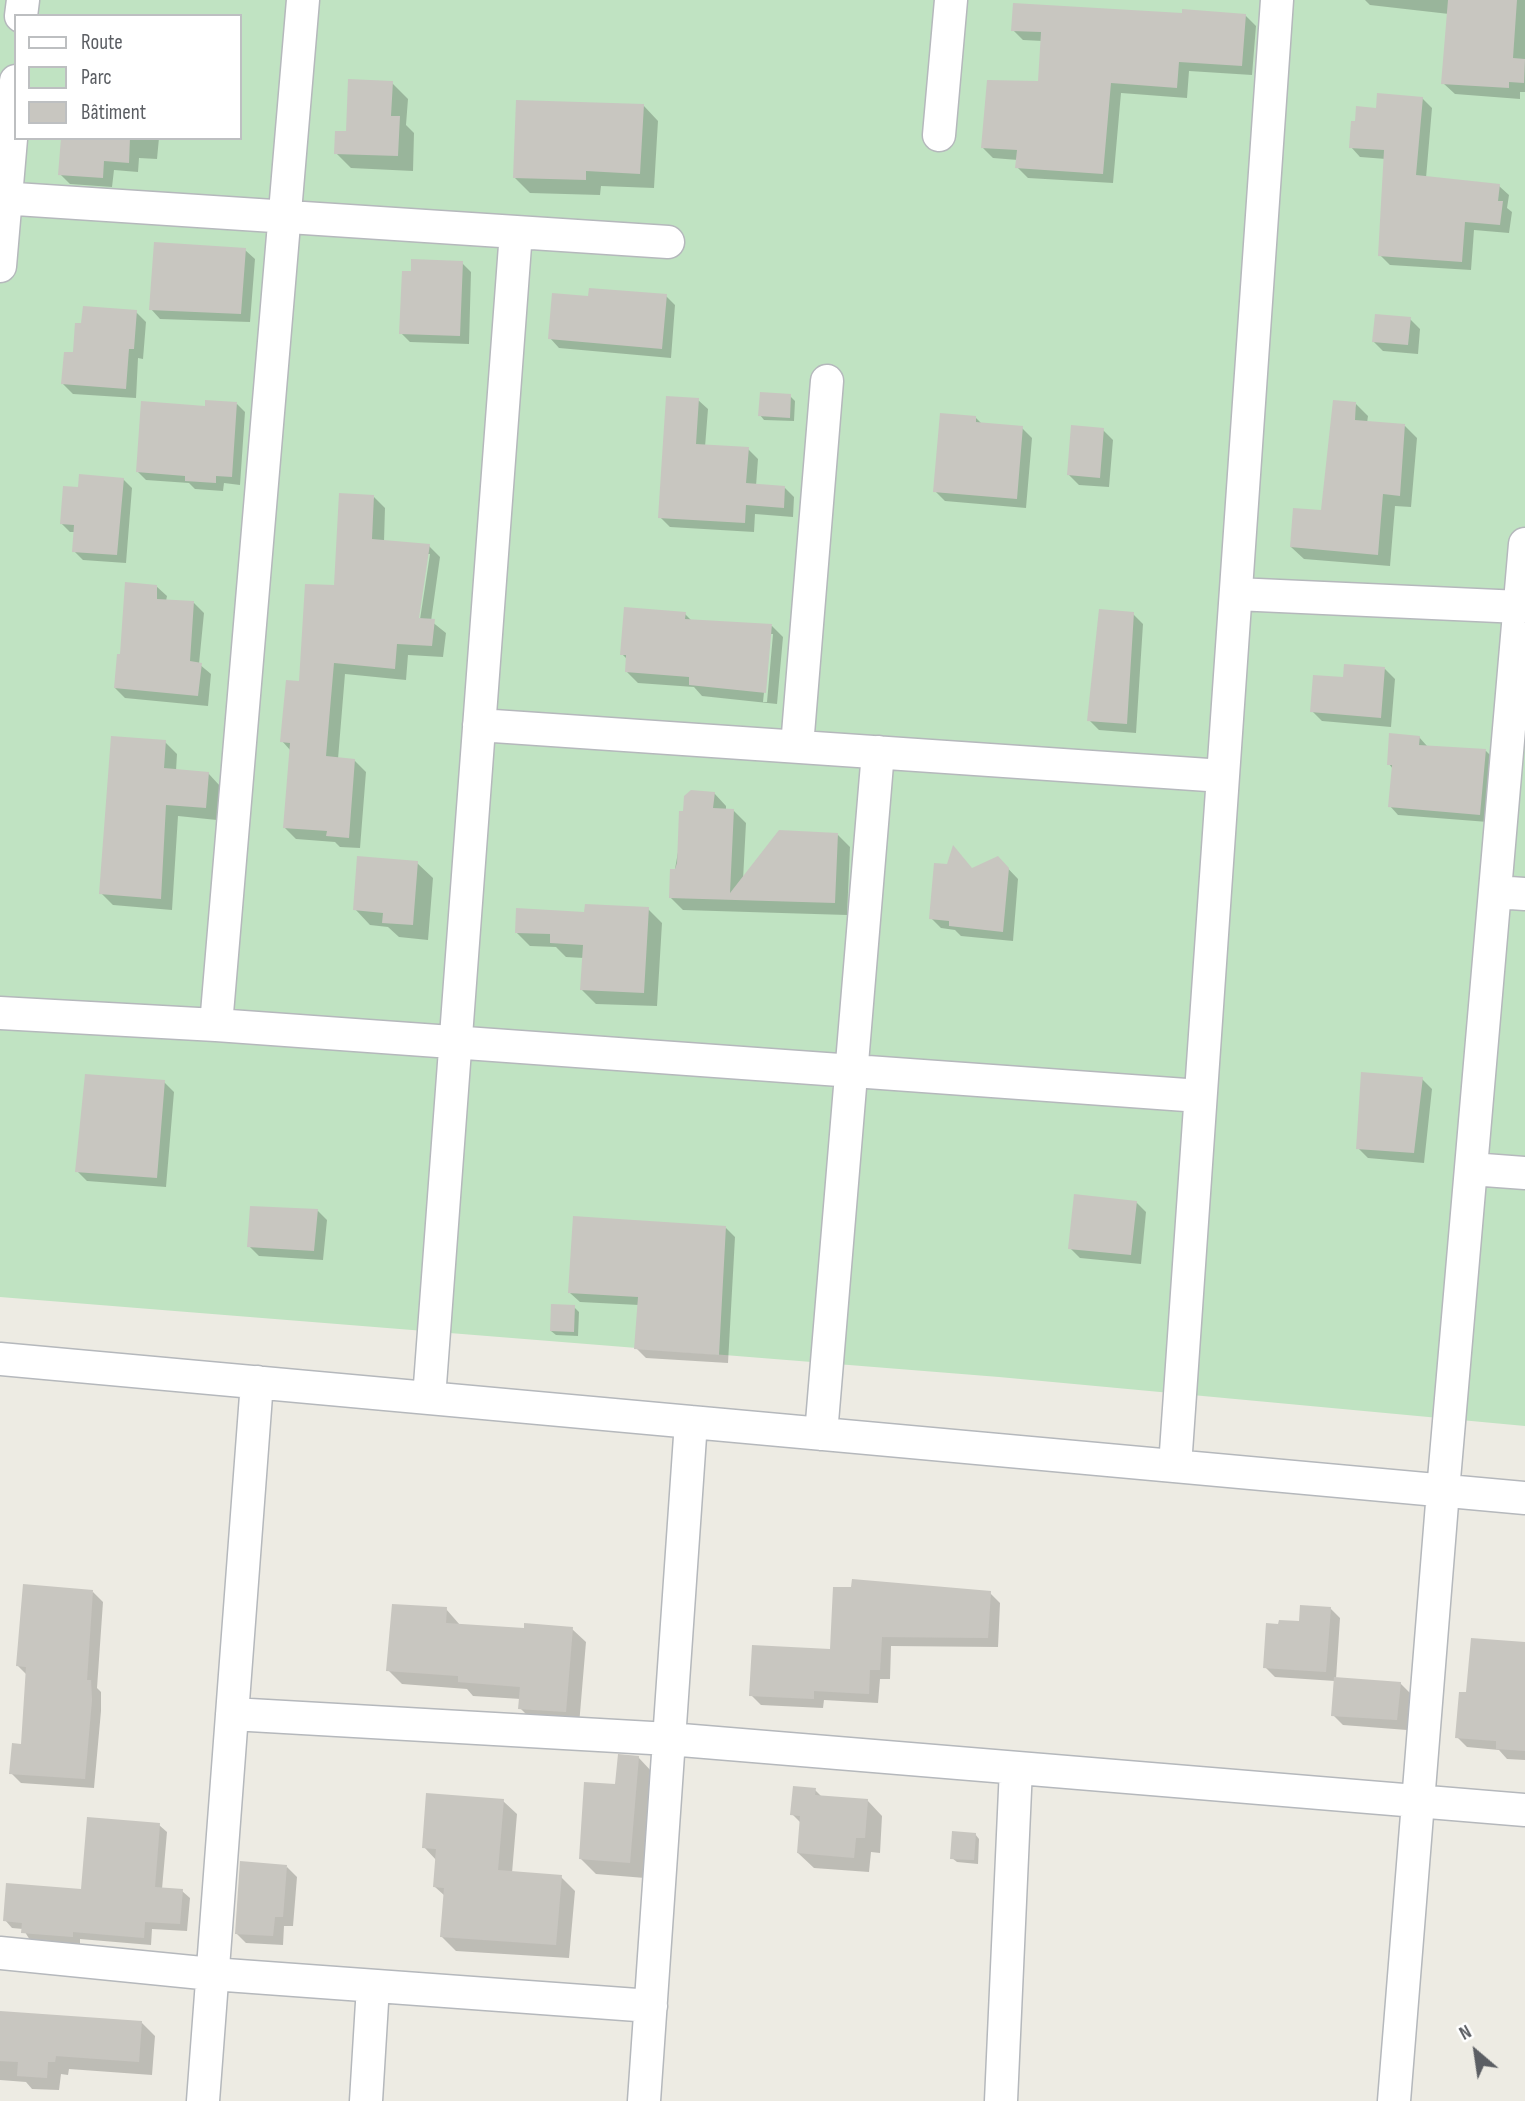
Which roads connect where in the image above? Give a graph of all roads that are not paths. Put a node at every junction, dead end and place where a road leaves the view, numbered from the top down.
1 (303, 0) edge
2 (951, 0) edge
3 (1277, 0) edge
4 (14, 99) edge
5 (939, 135) dead end
6 (3, 198) edge
7 (284, 217) junction
8 (516, 232) junction
9 (668, 242) dead end
10 (0, 266) edge
11 (827, 381) dead end
12 (1525, 552) edge
13 (1236, 594) junction
14 (1520, 607) junction
15 (479, 725) junction
16 (797, 746) junction
17 (878, 752) junction
18 (1223, 776) junction
19 (1510, 893) edge
20 (0, 1013) edge
21 (216, 1025) junction
22 (456, 1044) junction
23 (852, 1071) junction
24 (1200, 1096) junction
25 (1471, 1169) junction
26 (1525, 1173) edge
27 (0, 1359) edge
28 (257, 1382) junction
29 (429, 1398) junction
30 (691, 1422) junction
31 (821, 1434) junction
32 (1175, 1466) junction
33 (1443, 1491) junction
34 (1525, 1498) edge
35 (232, 1714) junction
36 (669, 1739) junction
37 (1016, 1768) junction
38 (1418, 1802) junction
39 (1525, 1810) edge
40 (0, 1953) edge
41 (212, 1974) junction
42 (373, 1986) junction
43 (651, 2006) junction
44 (203, 2101) edge
45 (366, 2101) edge
46 (644, 2101) edge
47 (1001, 2101) edge
48 (1394, 2101) edge

1 - 7 street
2 - 5 street
3 - 13 street
4 - 6 street
6 - 7 street
6 - 10 street
7 - 8 street
7 - 21 street
8 - 9 street
8 - 15 street
11 - 16 street
12 - 14 street
13 - 14 street
13 - 18 street
14 - 19 street
15 - 16 street
15 - 22 street
16 - 17 street
17 - 18 street
17 - 23 street
18 - 24 street
19 - 25 street
20 - 21 street
21 - 22 street
22 - 23 street
22 - 29 street
23 - 24 street
23 - 31 street
24 - 32 street
25 - 26 street
25 - 33 street
27 - 28 street
28 - 29 street
28 - 35 street
29 - 30 street
30 - 31 street
30 - 36 street
31 - 32 street
32 - 33 street
33 - 34 street
33 - 38 street
35 - 36 street
35 - 41 street
36 - 37 street
36 - 43 street
37 - 38 street
37 - 47 street
38 - 39 street
38 - 48 street
40 - 41 street
41 - 42 street
41 - 44 street
42 - 43 street
42 - 45 street
43 - 46 street

